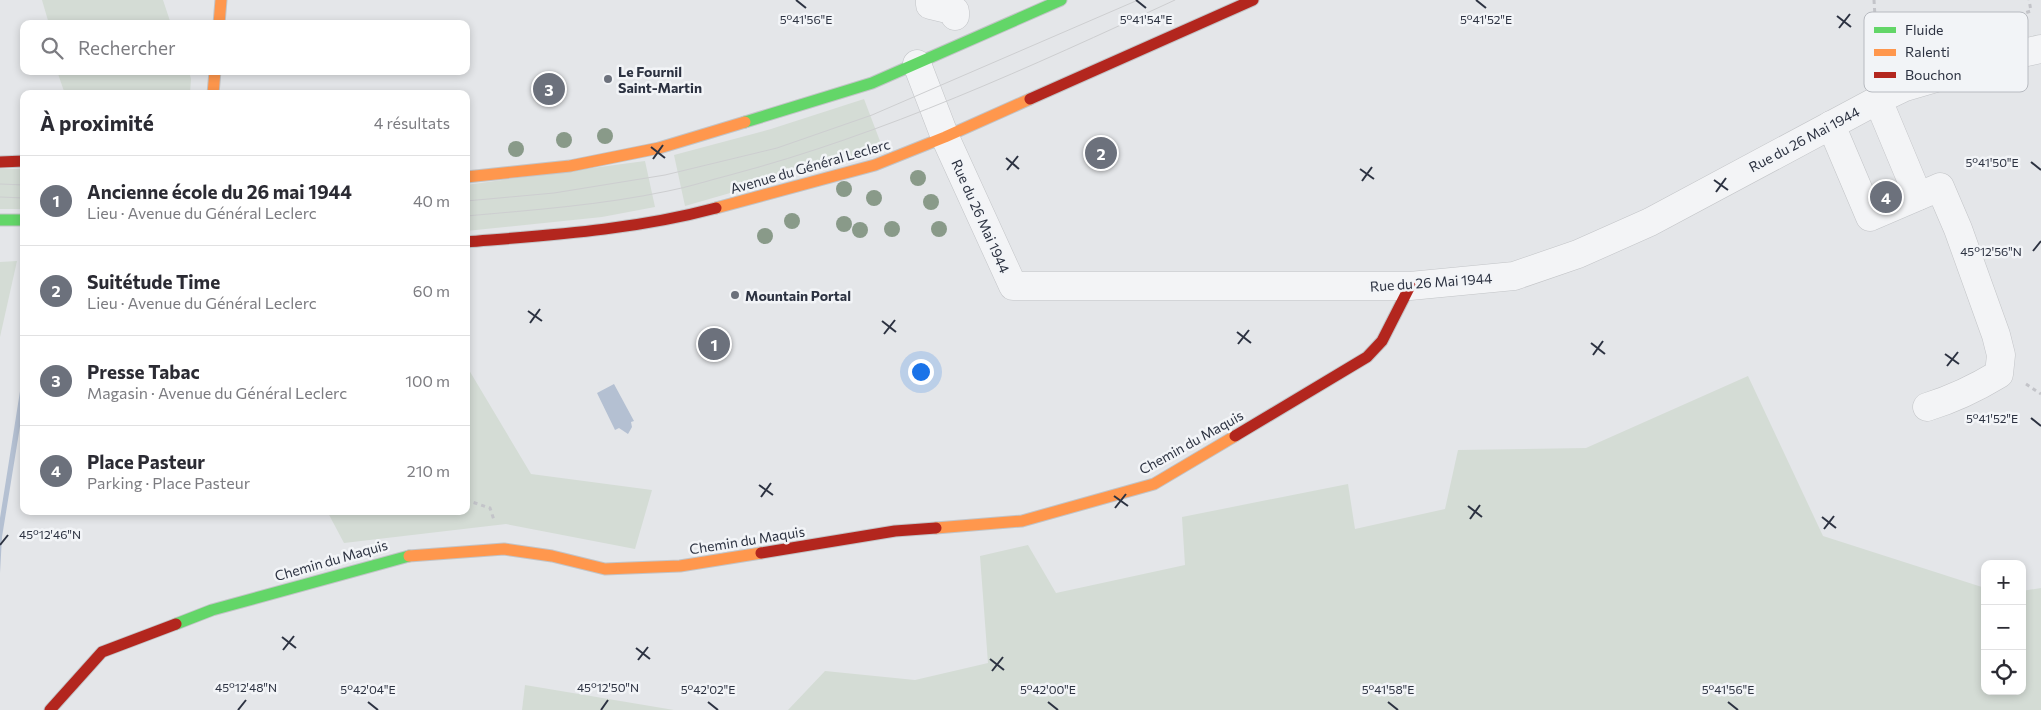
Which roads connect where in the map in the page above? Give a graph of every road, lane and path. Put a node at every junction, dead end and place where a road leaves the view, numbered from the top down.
1 (221, 0) edge
2 (930, 0) edge
3 (1061, 0) edge
4 (1253, 0) edge
5 (955, 16) dead end
6 (219, 20) edge
7 (2041, 49) edge
8 (2028, 52) edge
9 (917, 64) junction
10 (215, 75) edge
11 (213, 90) edge
12 (1895, 92) edge
13 (1878, 100) junction
14 (1831, 125) junction
15 (945, 137) junction
16 (20, 161) edge
17 (0, 162) edge
18 (470, 177) edge
19 (1918, 196) junction
20 (0, 220) edge
21 (20, 220) edge
22 (470, 242) edge
23 (1410, 286) junction
24 (1928, 407) dead end
25 (50, 710) edge

1 - 6 street
2 - 5 street
3 - 9 street
4 - 15 street, Avenue du Général Leclerc
7 - 8 street, Rue du 26 Mai 1944
9 - 15 street, Rue du 26 Mai 1944
9 - 18 street
10 - 11 street
12 - 13 street, Rue du 26 Mai 1944
13 - 14 street, Rue du 26 Mai 1944
13 - 19 street
14 - 19 street
14 - 23 street, Rue du 26 Mai 1944
15 - 22 street, Avenue du Général Leclerc
15 - 23 street, Rue du 26 Mai 1944
16 - 17 street
19 - 24 street
20 - 21 street
23 - 25 street, Chemin du Maquis

